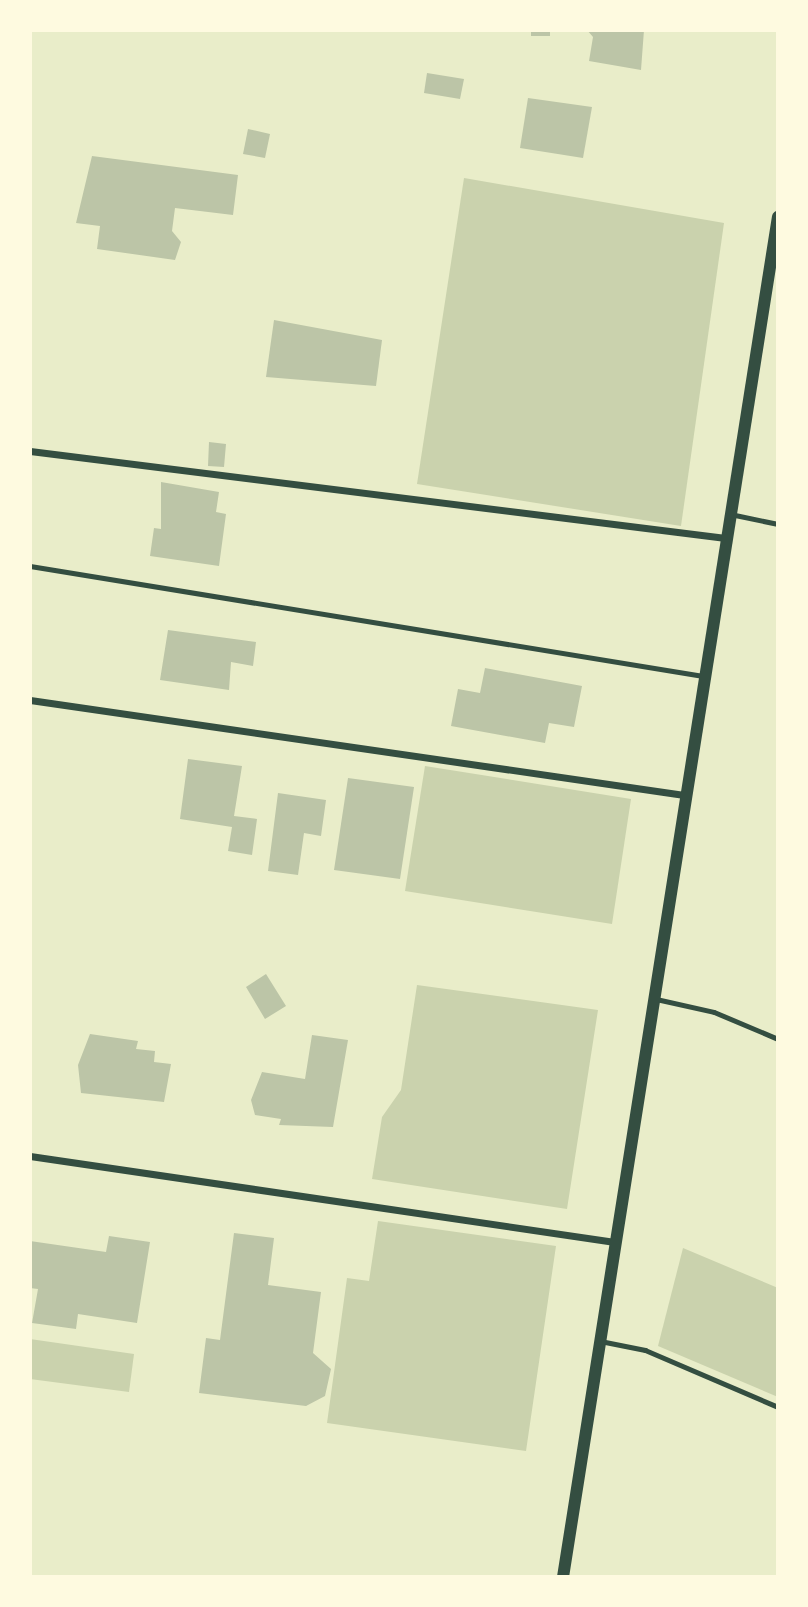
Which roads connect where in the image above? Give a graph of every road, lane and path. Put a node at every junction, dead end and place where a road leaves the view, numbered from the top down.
1 (778, 217) edge
2 (775, 255) edge
3 (30, 451) edge
4 (730, 514) junction
5 (778, 524) edge
6 (726, 538) junction
7 (30, 566) edge
8 (703, 676) junction
9 (30, 700) edge
10 (684, 795) junction
11 (653, 998) junction
12 (778, 1039) edge
13 (30, 1156) edge
14 (615, 1242) junction
15 (600, 1341) junction
16 (778, 1407) edge
17 (566, 1577) edge

1 - 2 street
2 - 4 street
3 - 6 street
4 - 5 lane
4 - 6 street
6 - 8 street
7 - 8 lane
8 - 10 street
9 - 10 street
10 - 11 street
11 - 12 lane
11 - 14 street
13 - 14 street
14 - 15 street
15 - 16 lane
15 - 17 street

